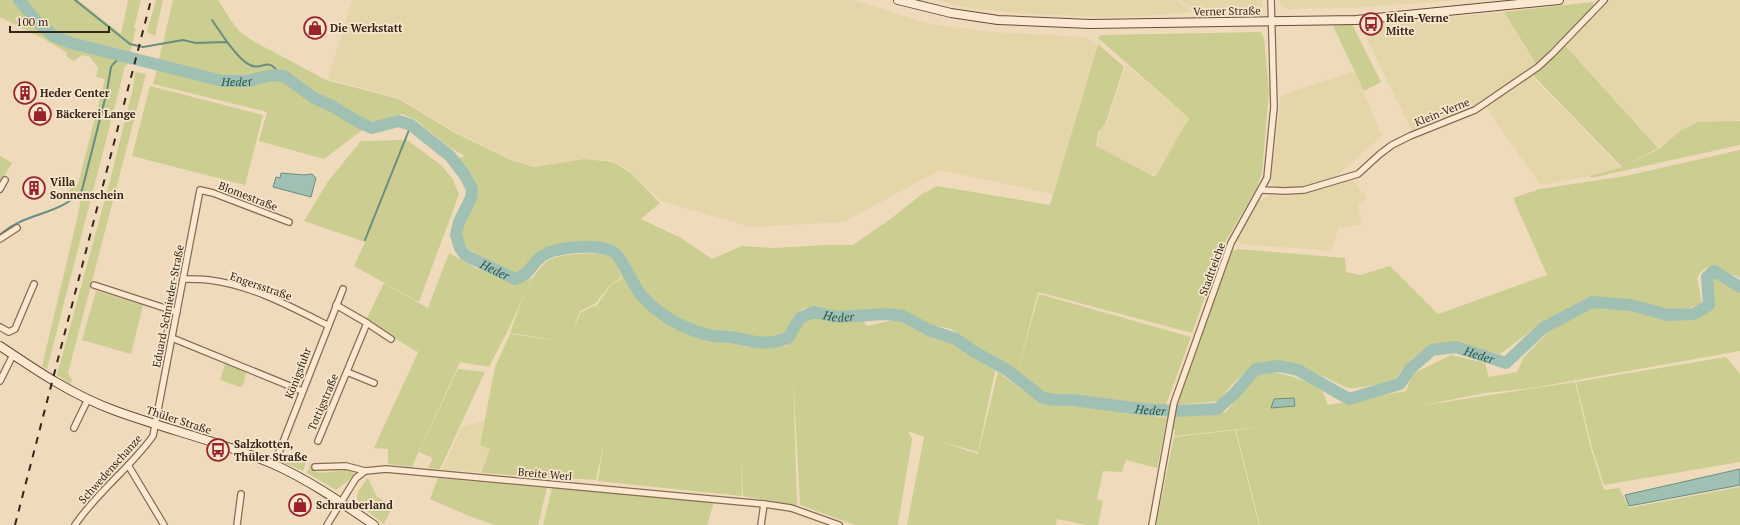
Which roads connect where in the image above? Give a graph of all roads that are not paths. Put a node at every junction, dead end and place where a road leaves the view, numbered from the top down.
1 (898, 0) edge
2 (1271, 0) edge
3 (1558, 0) edge
4 (1604, 0) edge
5 (1270, 21) junction
6 (5, 180) dead end
7 (0, 188) edge
8 (200, 190) joint
9 (1262, 190) junction
10 (289, 222) dead end
11 (17, 228) dead end
12 (0, 239) edge
13 (184, 279) junction
14 (34, 284) dead end
15 (94, 286) dead end
16 (343, 289) dead end
17 (336, 305) junction
18 (177, 312) junction
19 (367, 323) junction
20 (327, 325) junction
21 (0, 327) edge
22 (172, 338) junction
23 (391, 338) dead end
24 (0, 346) edge
25 (13, 355) junction
26 (347, 372) junction
27 (0, 381) edge
28 (374, 384) dead end
29 (302, 391) junction
30 (88, 399) junction
31 (156, 425) junction
32 (74, 428) dead end
33 (318, 441) dead end
34 (128, 465) junction
35 (274, 465) junction
36 (315, 467) dead end
37 (365, 471) junction
38 (241, 494) dead end
39 (341, 503) junction
40 (764, 504) junction
41 (75, 525) edge
42 (164, 525) edge
43 (237, 525) edge
44 (327, 525) edge
45 (374, 525) edge
46 (761, 525) edge
47 (839, 525) edge
48 (1152, 525) edge

1 - 5 main road, Verner Straße
2 - 5 street, Stadtteiche
3 - 5 main road, Verner Straße
4 - 9 street, Klein-Verne
5 - 9 street, Stadtteiche
6 - 7 street
8 - 10 street, Blomestraße
8 - 13 street, Eduard-Schnieder-Straße
9 - 48 street, Stadtteiche
11 - 12 street
13 - 18 street, Eduard-Schnieder-Straße
13 - 20 street, Engersstraße
14 - 21 street
15 - 18 street
16 - 17 street, Königsfuhr
17 - 19 street
17 - 20 street, Königsfuhr
18 - 22 street, Eduard-Schnieder-Straße
19 - 23 street
19 - 26 street, Tottigstraße
20 - 29 street, Königsfuhr
22 - 29 street
22 - 31 street, Eduard-Schnieder-Straße
24 - 25 main road, Thüler Straße
25 - 27 street
25 - 30 main road, Thüler Straße
26 - 28 street, Tottigstraße
26 - 33 street, Tottigstraße
29 - 35 street, Königsfuhr
30 - 31 main road, Thüler Straße
30 - 32 street
31 - 34 street, Schwedenschanze
31 - 35 main road, Thüler Straße
34 - 41 street, Schwedenschanze
34 - 42 street
35 - 39 main road, Thüler Straße
36 - 37 street, Breite Werl
37 - 39 street
37 - 40 street, Breite Werl
38 - 43 street
39 - 44 street
39 - 45 main road, Thüler Straße
40 - 46 street
40 - 47 street, Breite Werl

